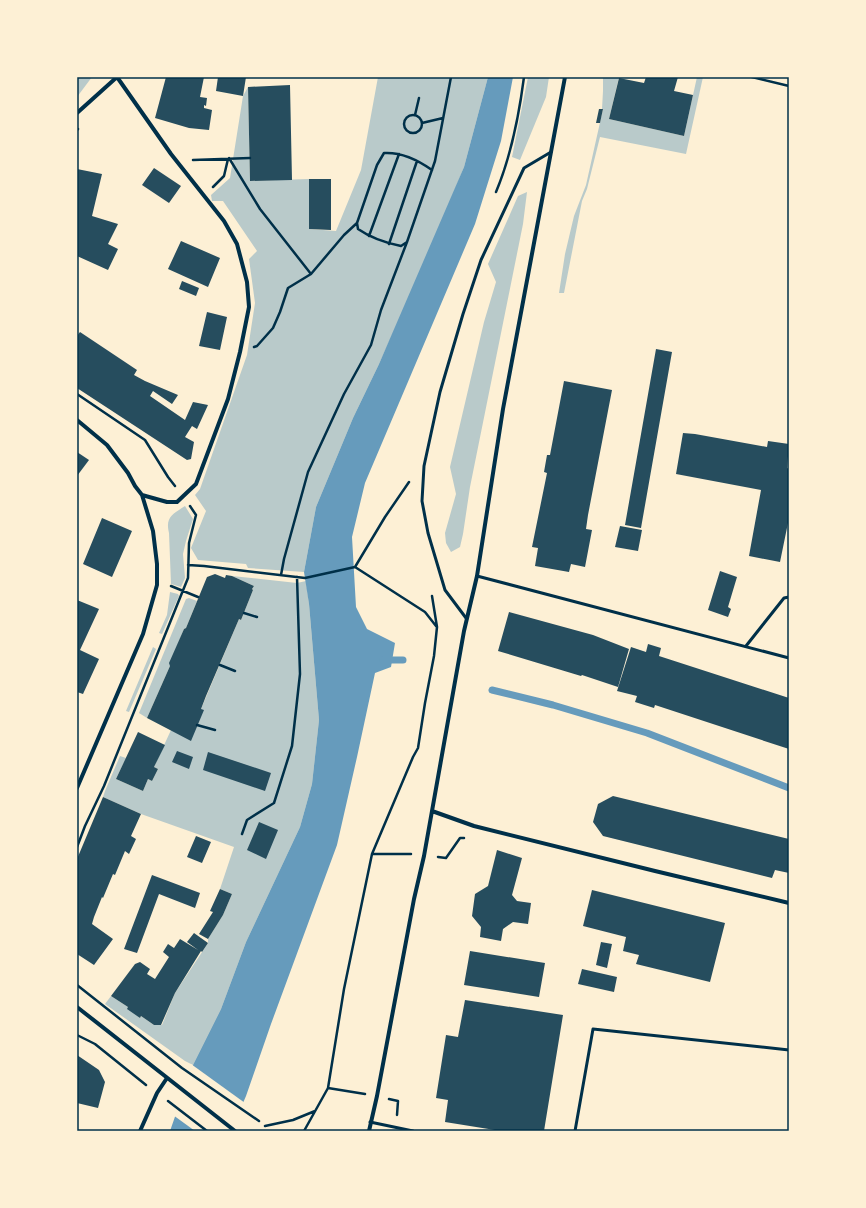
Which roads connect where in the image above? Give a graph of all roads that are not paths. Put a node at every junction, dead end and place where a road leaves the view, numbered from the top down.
1 (117, 77) edge
2 (565, 77) edge
3 (77, 113) edge
4 (551, 152) junction
5 (77, 420) edge
6 (142, 495) junction
7 (477, 576) junction
8 (789, 597) edge
9 (466, 618) junction
10 (746, 646) junction
11 (789, 658) edge
12 (77, 788) edge
13 (432, 811) junction
14 (789, 903) edge
15 (77, 1007) edge
16 (789, 1050) edge
17 (167, 1078) junction
18 (370, 1122) junction
19 (140, 1131) edge
20 (235, 1131) edge
21 (369, 1131) edge
22 (412, 1131) edge
23 (576, 1131) edge

1 - 3 street
1 - 6 street
2 - 4 street
4 - 7 street
4 - 9 lane
5 - 6 street
6 - 12 street
7 - 9 street
7 - 10 lane
8 - 10 lane
9 - 13 street
10 - 11 lane
13 - 14 street
13 - 18 street
15 - 17 street
16 - 23 lane
17 - 19 street
17 - 20 street
18 - 21 street
18 - 22 lane

